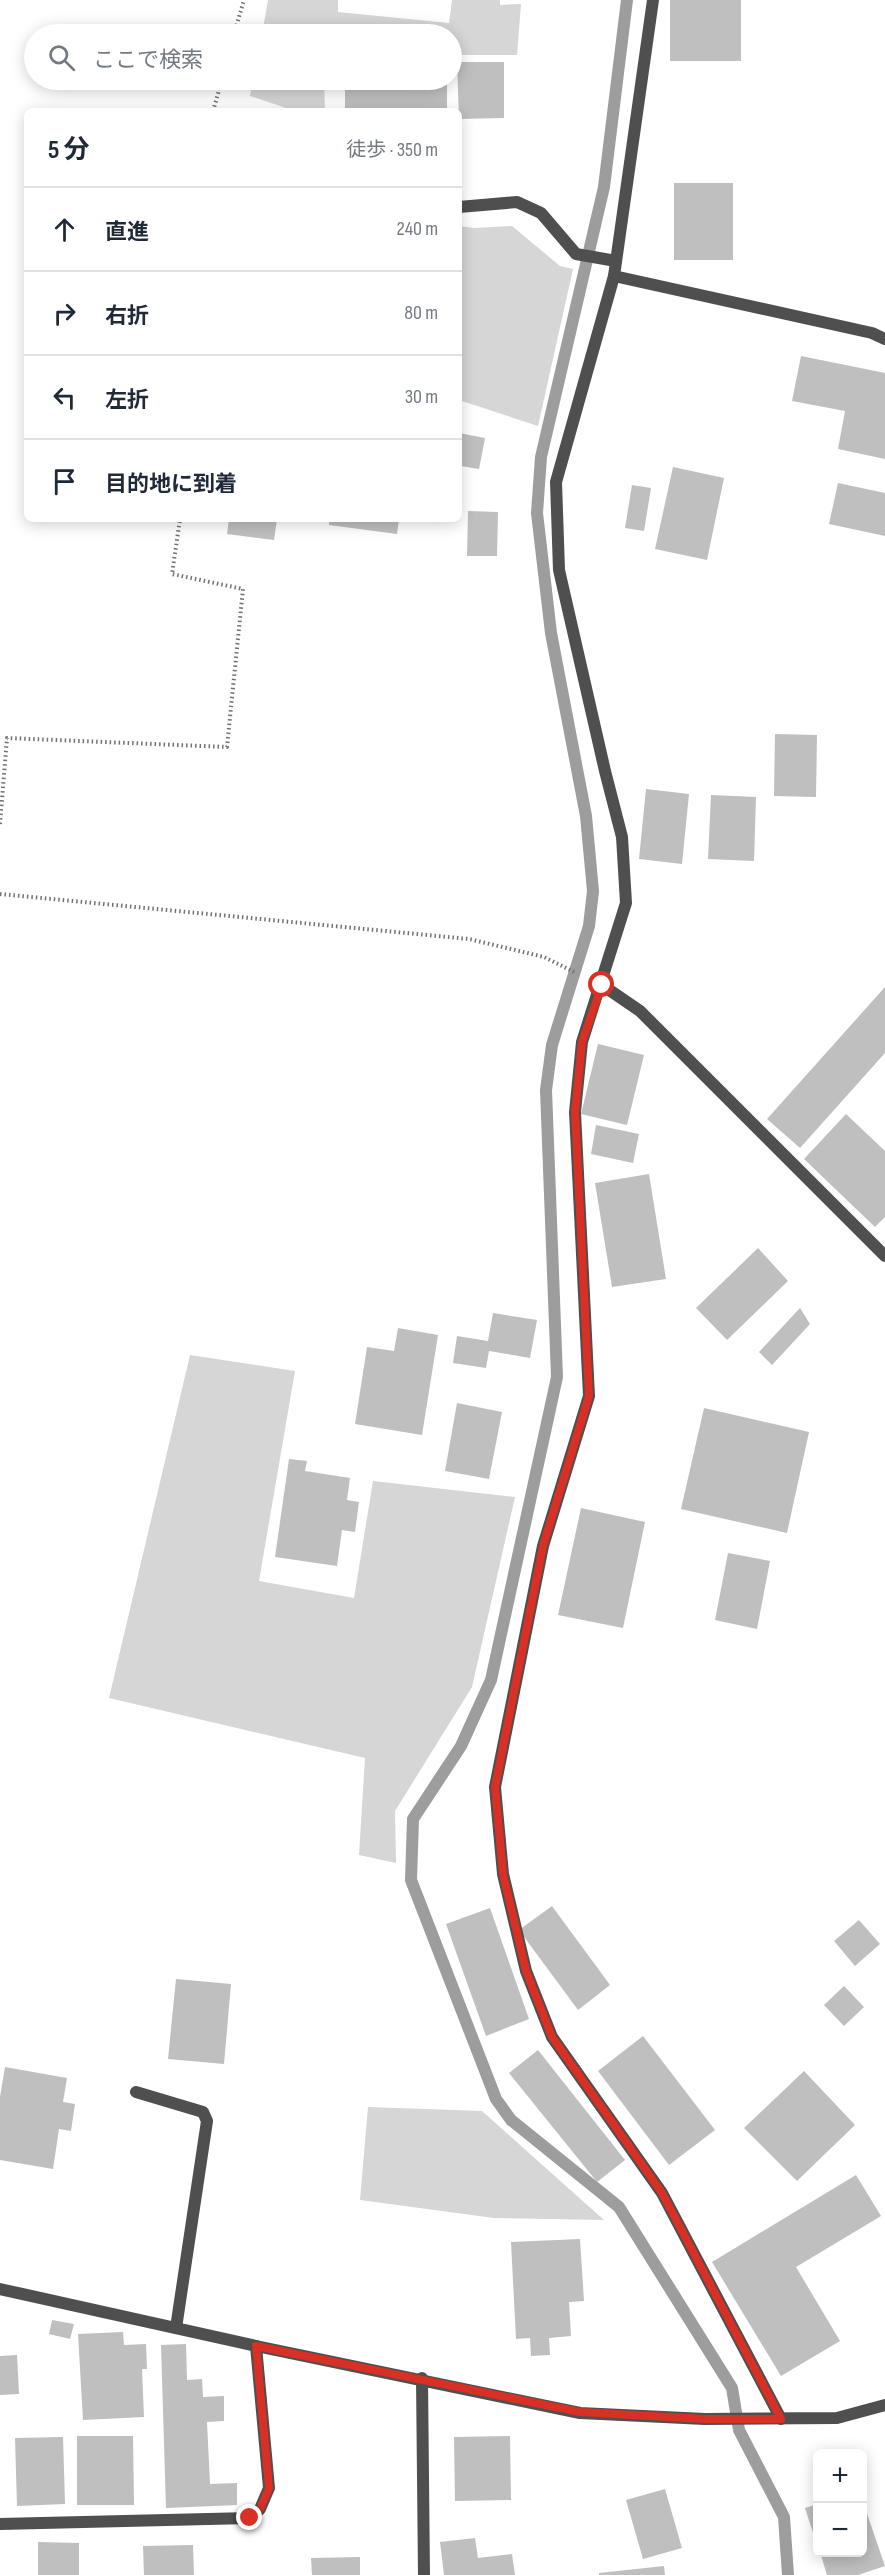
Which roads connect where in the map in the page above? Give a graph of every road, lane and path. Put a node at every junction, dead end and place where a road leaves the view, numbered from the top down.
1 (244, 0) edge
2 (653, 0) edge
3 (237, 24) edge
4 (219, 90) edge
5 (214, 108) edge
6 (462, 207) edge
7 (614, 261) junction
8 (614, 276) junction
9 (885, 339) edge
10 (180, 522) edge
11 (0, 824) edge
12 (0, 894) edge
13 (547, 959) dead end
14 (602, 985) junction
15 (885, 1256) edge
16 (136, 2092) dead end
17 (0, 2289) edge
18 (176, 2328) junction
19 (256, 2346) junction
20 (422, 2378) junction
21 (885, 2405) edge
22 (781, 2419) junction
23 (0, 2524) edge
24 (424, 2575) edge

1 - 3 path
2 - 7 street
4 - 5 path
6 - 7 street
7 - 8 street
8 - 9 street
8 - 14 street
10 - 11 path
12 - 13 path
14 - 15 street
14 - 22 street
16 - 18 street
17 - 18 street
18 - 19 street
19 - 20 street
19 - 23 street
20 - 22 street
20 - 24 street
21 - 22 street

